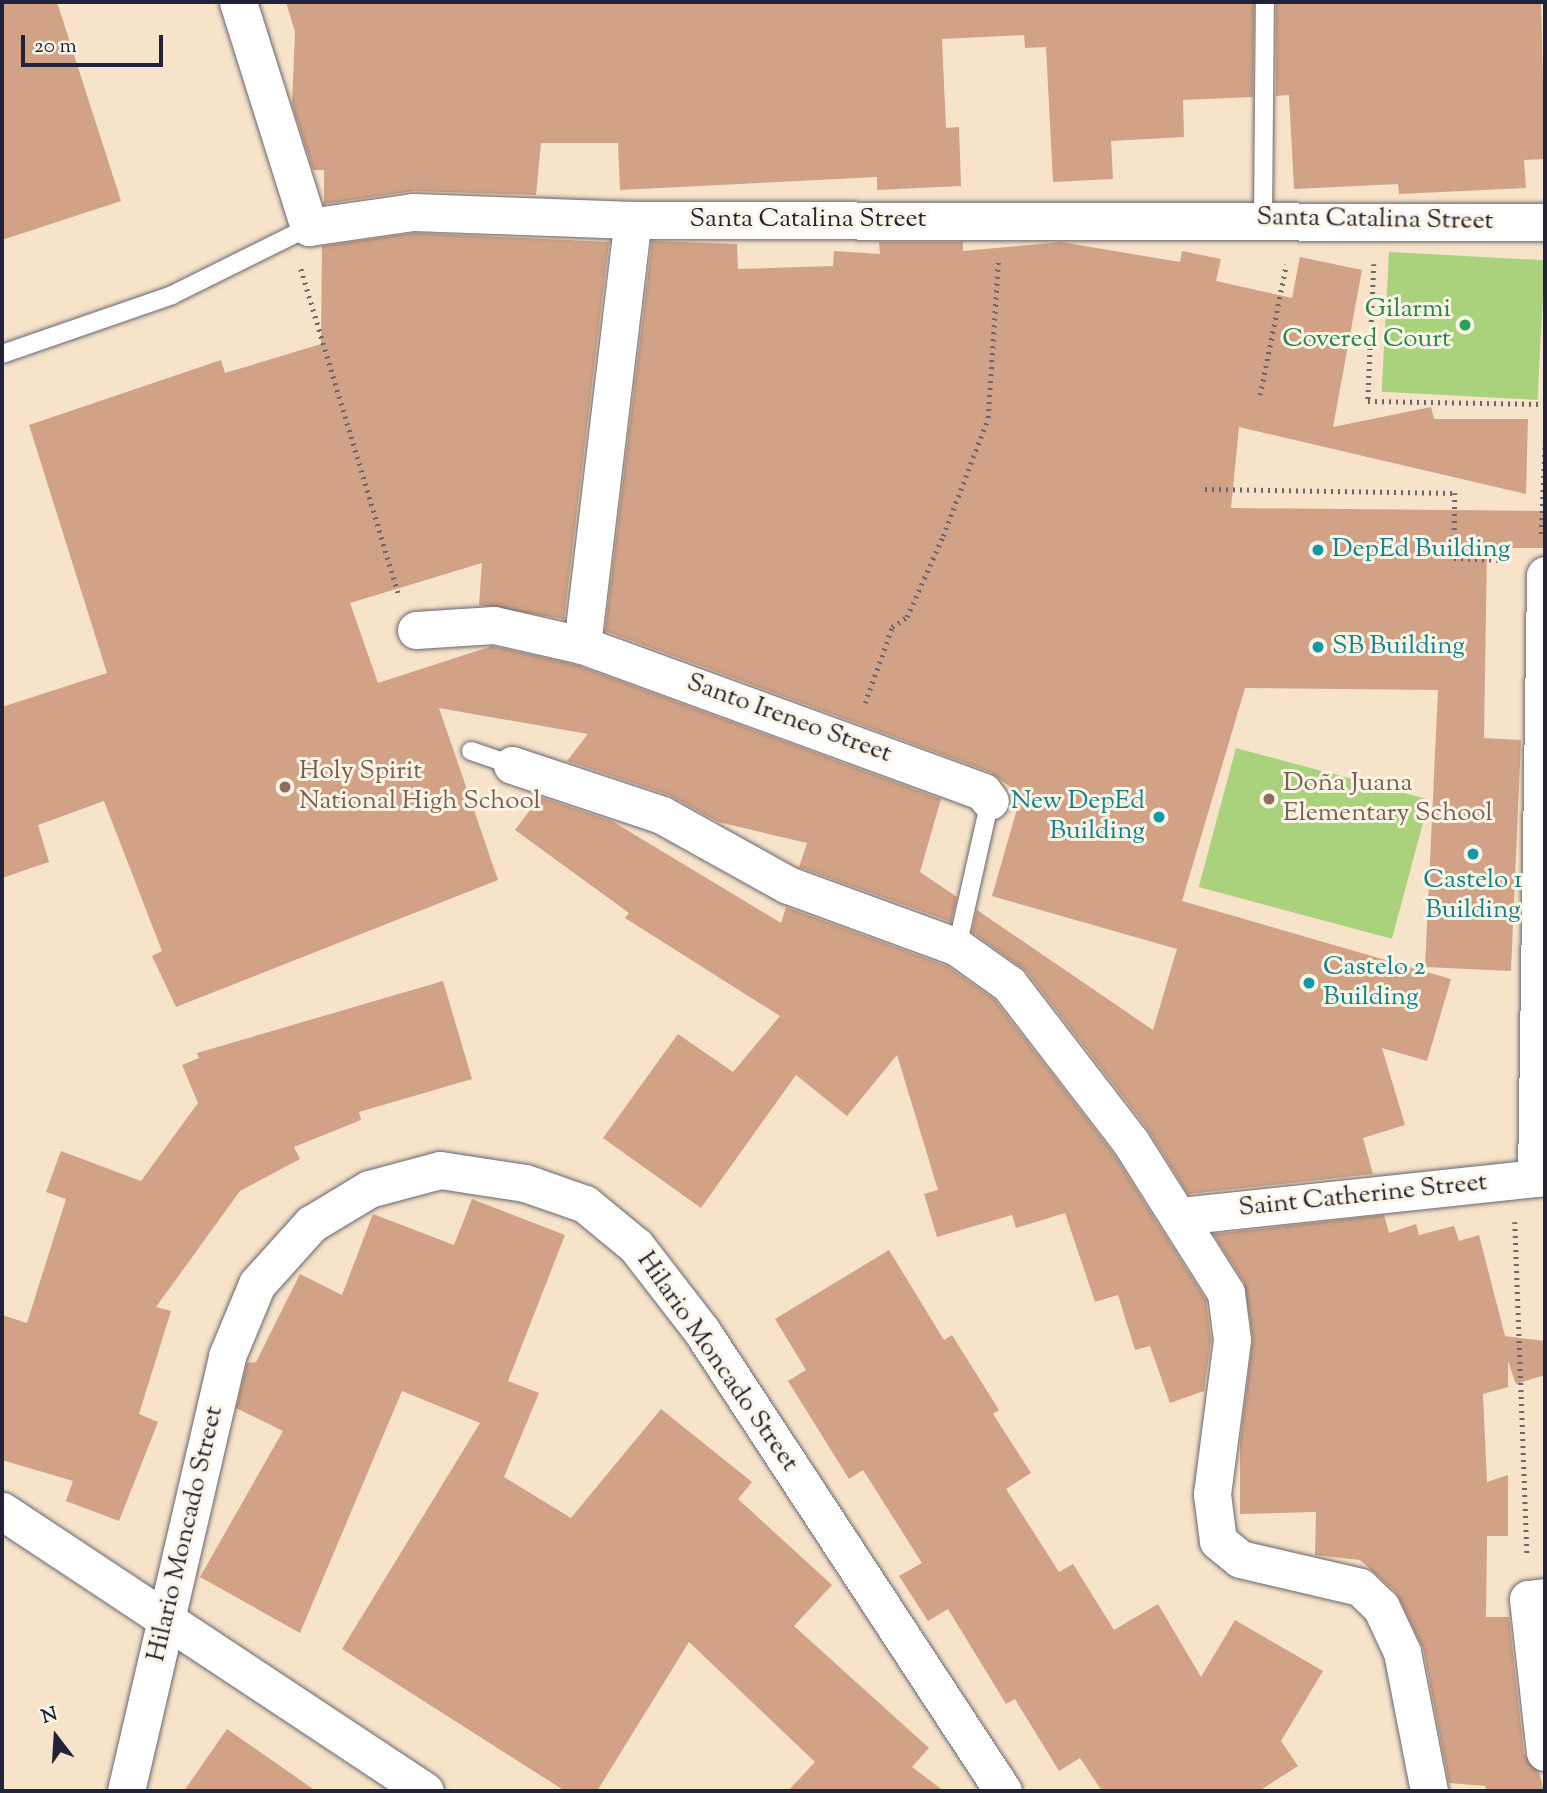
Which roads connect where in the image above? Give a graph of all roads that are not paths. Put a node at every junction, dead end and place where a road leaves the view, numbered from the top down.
1 (238, 2) edge
2 (1265, 2) edge
3 (1279, 218) junction
4 (633, 220) junction
5 (1545, 222) edge
6 (309, 227) junction
7 (2, 354) edge
8 (1534, 561) edge
9 (416, 630) road end
10 (582, 645) junction
11 (471, 751) dead end
12 (512, 765) joint
13 (990, 801) joint
14 (957, 947) junction
15 (1532, 1178) edge
16 (1181, 1216) junction
17 (2, 1511) edge
18 (1537, 1598) edge
19 (165, 1624) junction
20 (1545, 1752) edge
21 (126, 1791) edge
22 (425, 1791) edge
23 (1003, 1791) edge
24 (1429, 1791) edge

1 - 6 street
2 - 3 lane
3 - 4 street, Santa Catalina Street
3 - 5 street, Santa Catalina Street
4 - 6 street, Santa Catalina Street
4 - 10 street
6 - 7 lane
8 - 15 street
9 - 10 street, Santo Ireneo Street
10 - 13 street, Santo Ireneo Street
11 - 12 lane
12 - 14 street
13 - 14 lane
14 - 16 street
15 - 16 street, Saint Catherine Street
16 - 24 street
17 - 19 street
18 - 20 street
19 - 21 street, Hilario Moncado Street
19 - 22 street
19 - 23 street, Hilario Moncado Street

